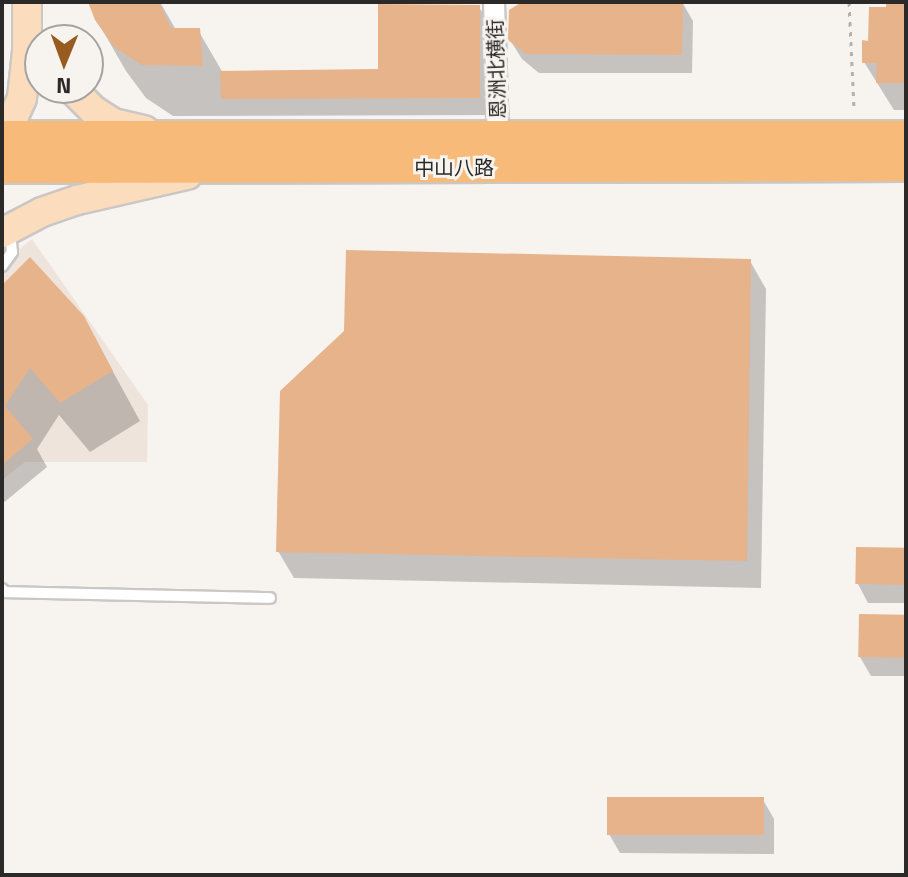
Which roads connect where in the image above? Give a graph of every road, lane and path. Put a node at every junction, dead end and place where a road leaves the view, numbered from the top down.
1 (27, 2) edge
2 (39, 2) edge
3 (494, 2) edge
4 (849, 2) edge
5 (45, 24) edge
6 (87, 104) edge
7 (197, 136) junction
8 (498, 136) junction
9 (855, 137) junction
10 (906, 137) edge
11 (3, 146) edge
12 (906, 165) edge
13 (220, 168) junction
14 (6, 230) edge
15 (2, 266) edge
16 (2, 589) edge
17 (270, 598) dead end

1 - 11 main road
2 - 5 main road
3 - 8 street, 恩洲北横街
4 - 9 path
6 - 7 main road
7 - 8 main road, 中山八路
7 - 11 main road, 中山八路
8 - 9 main road, 中山八路
9 - 10 main road, 中山八路
11 - 13 main road, 中山八路
12 - 13 main road, 中山八路
13 - 14 main road
14 - 15 lane
16 - 17 lane

